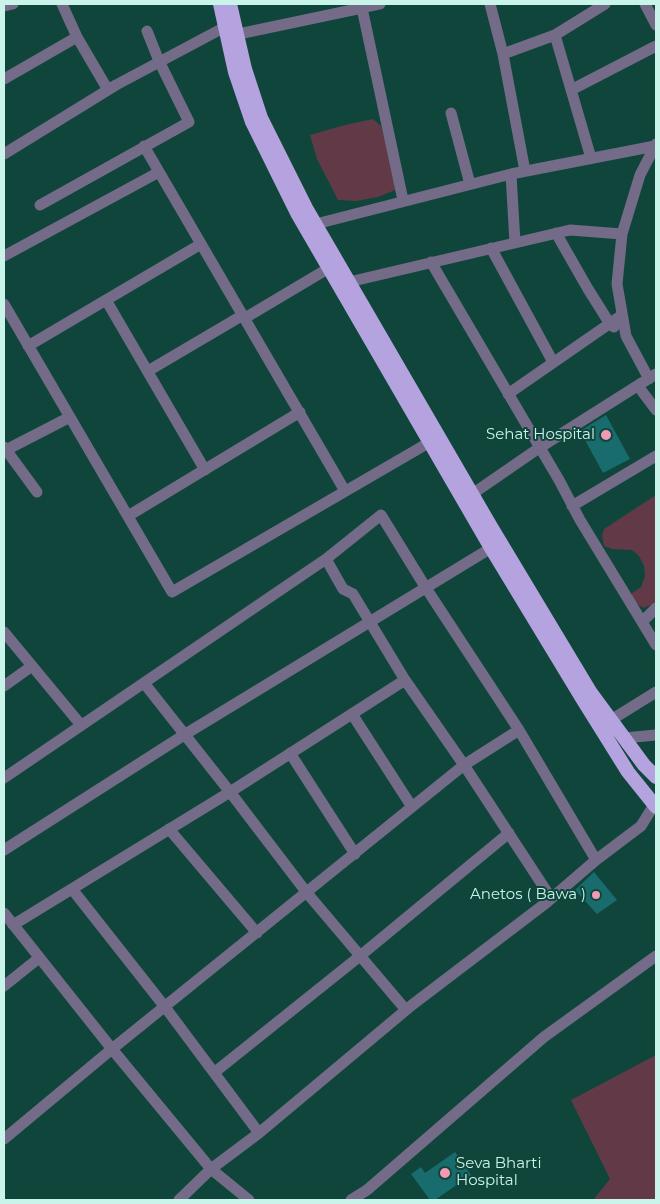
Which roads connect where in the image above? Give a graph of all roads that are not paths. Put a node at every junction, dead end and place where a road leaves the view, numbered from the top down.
1 (13, 4) edge
2 (62, 4) edge
3 (220, 4) edge
4 (230, 4) edge
5 (380, 4) edge
6 (490, 4) edge
7 (605, 4) edge
8 (645, 4) edge
9 (4, 6) edge
10 (362, 8) junction
11 (656, 25) edge
12 (147, 31) dead end
13 (230, 33) junction
14 (555, 35) junction
15 (77, 37) junction
16 (656, 46) edge
17 (503, 54) junction
18 (159, 61) junction
19 (4, 79) edge
20 (108, 90) junction
21 (571, 90) junction
22 (451, 113) dead end
23 (655, 144) edge
24 (144, 146) junction
25 (4, 154) edge
26 (592, 158) junction
27 (525, 171) junction
28 (159, 172) junction
29 (510, 174) junction
30 (470, 184) junction
31 (403, 200) junction
32 (40, 205) dead end
33 (310, 225) junction
34 (556, 233) junction
35 (622, 234) junction
36 (515, 243) junction
37 (201, 244) junction
38 (491, 248) junction
39 (4, 256) edge
40 (431, 262) junction
41 (329, 268) junction
42 (349, 282) junction
43 (106, 300) junction
44 (4, 304) edge
45 (622, 315) junction
46 (244, 317) junction
47 (610, 324) junction
48 (626, 336) junction
49 (28, 346) junction
50 (553, 362) junction
51 (148, 371) junction
52 (653, 376) edge
53 (638, 386) junction
54 (508, 394) junction
55 (656, 410) edge
56 (300, 412) junction
57 (70, 418) junction
58 (430, 442) junction
59 (540, 448) junction
60 (4, 449) edge
61 (656, 457) edge
62 (205, 470) junction
63 (345, 491) junction
64 (37, 492) dead end
65 (468, 497) junction
66 (572, 506) junction
67 (128, 516) junction
68 (491, 548) junction
69 (326, 560) junction
70 (426, 588) junction
71 (656, 608) edge
72 (370, 622) junction
73 (642, 622) junction
74 (4, 632) edge
75 (656, 645) edge
76 (32, 666) junction
77 (405, 680) junction
78 (144, 683) junction
79 (4, 686) edge
80 (656, 692) edge
81 (352, 714) junction
82 (611, 720) junction
83 (81, 725) junction
84 (519, 730) junction
85 (184, 735) junction
86 (656, 735) edge
87 (624, 738) junction
88 (290, 753) junction
89 (464, 765) junction
90 (656, 777) edge
91 (4, 778) edge
92 (656, 788) edge
93 (230, 792) junction
94 (655, 806) edge
95 (412, 807) junction
96 (169, 829) junction
97 (509, 833) junction
98 (4, 850) edge
99 (355, 854) junction
100 (596, 860) junction
101 (72, 889) junction
102 (307, 893) junction
103 (551, 898) junction
104 (4, 913) edge
105 (13, 925) junction
106 (257, 933) junction
107 (360, 956) junction
108 (656, 956) edge
109 (39, 958) junction
110 (4, 986) edge
111 (165, 1007) junction
112 (406, 1010) junction
113 (112, 1049) junction
114 (214, 1072) junction
115 (259, 1133) junction
116 (4, 1139) edge
117 (211, 1169) junction
118 (368, 1196) edge
119 (179, 1200) edge
120 (249, 1200) edge
121 (351, 1200) edge

1 - 9 street
2 - 15 street
3 - 13 highway
4 - 13 highway
5 - 10 street
6 - 17 street
7 - 14 street
8 - 11 street
10 - 13 street
10 - 31 street
12 - 18 street
13 - 18 street
13 - 33 highway
14 - 17 street
14 - 21 street
15 - 19 street
15 - 20 street
16 - 21 street
17 - 27 street
18 - 20 street
18 - 24 street
20 - 25 street
21 - 26 street
22 - 30 street
23 - 26 street
23 - 35 street
24 - 28 street
24 - 32 street
26 - 27 street
27 - 29 street
28 - 37 street
28 - 39 street
29 - 30 street
29 - 36 street
30 - 31 street
31 - 33 street
33 - 41 highway
33 - 42 highway
34 - 35 street
34 - 36 street
34 - 47 street
35 - 45 street
36 - 38 street
37 - 43 street
37 - 46 street
38 - 40 street
38 - 50 street
40 - 42 street
40 - 54 street
41 - 46 street
41 - 58 highway
42 - 65 highway
43 - 49 street
43 - 51 street
44 - 49 street
45 - 47 street
45 - 48 street
46 - 51 street
46 - 56 street
47 - 48 street
47 - 50 street
48 - 52 street
49 - 57 street
50 - 54 street
51 - 62 street
52 - 53 street
53 - 55 street
53 - 59 street
54 - 59 street
56 - 62 street
56 - 63 street
57 - 60 street
57 - 67 street
58 - 63 street
58 - 65 highway
59 - 65 street
59 - 66 street
60 - 64 street
61 - 66 street
62 - 67 street
63 - 67 street
65 - 68 highway
65 - 82 highway
66 - 73 street
68 - 70 street
68 - 94 highway
69 - 70 street
69 - 72 street
69 - 78 street
70 - 72 street
70 - 84 street
71 - 73 street
72 - 77 street
72 - 85 street
73 - 75 street
74 - 76 street
76 - 79 street
76 - 83 street
77 - 81 street
77 - 89 street
78 - 83 street
78 - 85 street
80 - 82 street
81 - 88 street
81 - 95 street
82 - 87 highway
83 - 91 street
84 - 89 street
84 - 100 street
85 - 93 street
85 - 98 street
86 - 87 street
87 - 90 highway
88 - 93 street
88 - 99 street
89 - 95 street
89 - 97 street
92 - 94 highway
93 - 96 street
93 - 102 street
94 - 100 street
95 - 99 street
96 - 101 street
96 - 106 street
97 - 103 street
97 - 107 street
99 - 102 street
100 - 103 street
101 - 105 street
101 - 111 street
102 - 106 street
102 - 107 street
103 - 112 street
104 - 105 street
105 - 109 street
106 - 111 street
107 - 112 street
107 - 114 street
108 - 118 street
109 - 110 street
109 - 113 street
111 - 113 street
111 - 114 street
112 - 115 street
113 - 116 street
113 - 117 street
114 - 115 street
115 - 117 street
117 - 119 street
117 - 120 street
118 - 121 street

